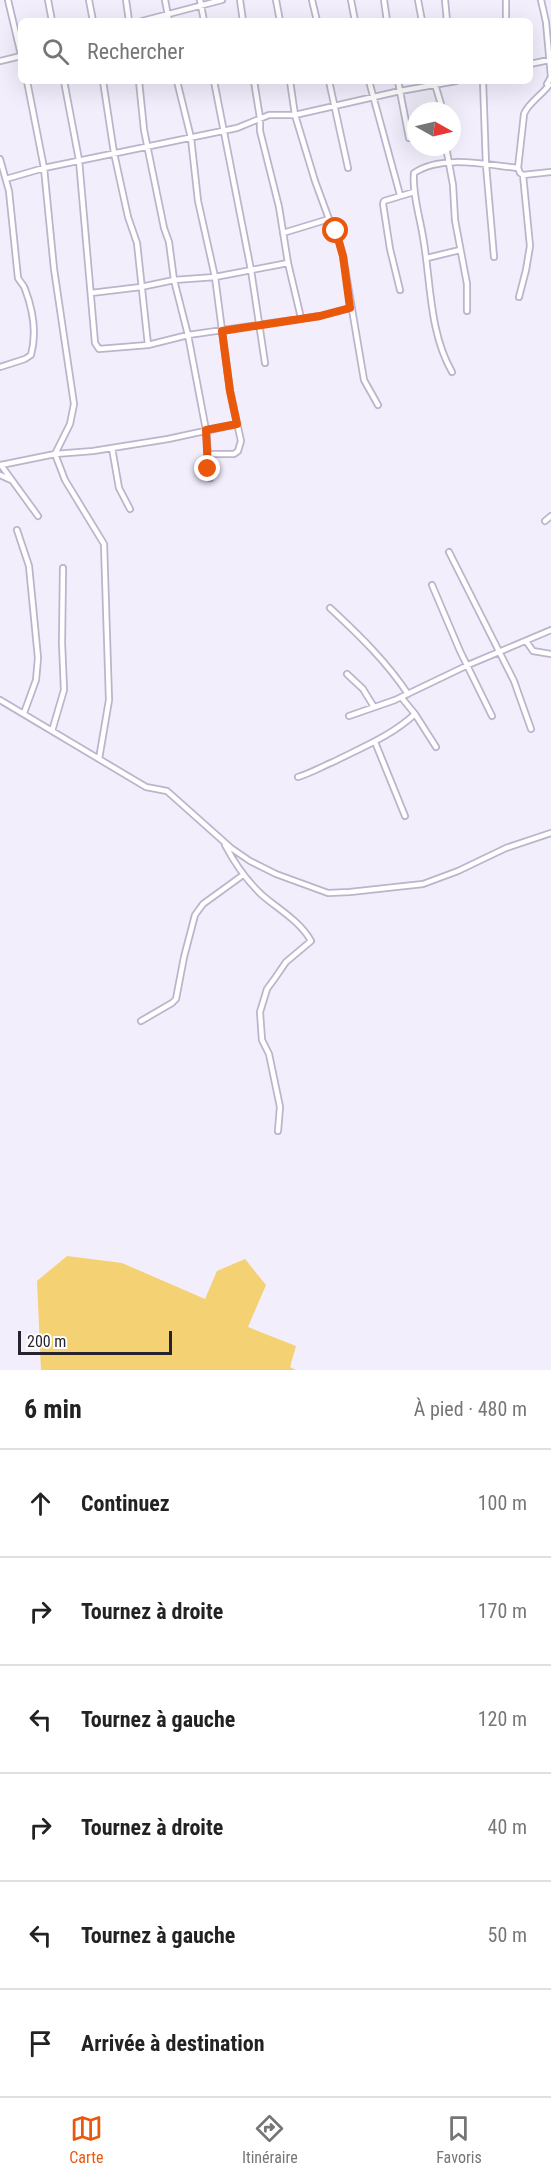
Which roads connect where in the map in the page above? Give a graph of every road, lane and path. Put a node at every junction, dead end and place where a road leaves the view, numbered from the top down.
1 (8, 0) edge
2 (48, 0) edge
3 (89, 0) edge
4 (126, 0) edge
5 (165, 0) edge
6 (200, 0) edge
7 (222, 0) edge
8 (240, 0) edge
9 (276, 0) edge
10 (312, 0) edge
11 (351, 0) edge
12 (384, 0) edge
13 (418, 0) edge
14 (445, 0) edge
15 (506, 0) edge
16 (541, 0) edge
17 (201, 6) junction
18 (168, 15) junction
19 (51, 18) edge
20 (92, 18) edge
21 (129, 18) edge
22 (155, 18) edge
23 (168, 18) edge
24 (203, 18) edge
25 (243, 18) edge
26 (279, 18) edge
27 (315, 18) edge
28 (354, 18) edge
29 (387, 18) edge
30 (421, 18) edge
31 (447, 18) edge
32 (506, 18) edge
33 (18, 43) edge
34 (18, 57) edge
35 (549, 60) junction
36 (0, 61) edge
37 (533, 63) edge
38 (551, 77) edge
39 (28, 84) edge
40 (65, 84) edge
41 (103, 84) edge
42 (139, 84) edge
43 (178, 84) edge
44 (214, 84) edge
45 (255, 84) edge
46 (290, 84) edge
47 (330, 84) edge
48 (370, 84) edge
49 (399, 84) edge
50 (430, 84) edge
51 (434, 84) edge
52 (483, 84) edge
53 (400, 91) junction
54 (372, 97) junction
55 (440, 102) edge
56 (334, 106) junction
57 (295, 116) junction
58 (261, 118) junction
59 (407, 128) edge
60 (222, 130) junction
61 (191, 138) junction
62 (148, 147) junction
63 (114, 153) junction
64 (448, 156) edge
65 (0, 159) edge
66 (79, 160) junction
67 (449, 163) junction
68 (486, 165) junction
69 (44, 168) junction
70 (348, 168) dead end
71 (518, 168) junction
72 (551, 172) edge
73 (523, 175) junction
74 (6, 179) junction
75 (414, 192) junction
76 (400, 195) junction
77 (329, 219) junction
78 (283, 233) junction
79 (460, 250) junction
80 (427, 258) junction
81 (494, 258) dead end
82 (288, 263) junction
83 (251, 270) junction
84 (215, 277) junction
85 (174, 280) junction
86 (141, 287) junction
87 (400, 290) dead end
88 (91, 293) junction
89 (519, 297) dead end
90 (350, 308) junction
91 (467, 311) dead end
92 (301, 318) junction
93 (259, 324) junction
94 (222, 331) junction
95 (188, 335) junction
96 (148, 345) junction
97 (265, 363) dead end
98 (0, 367) edge
99 (452, 372) dead end
100 (378, 405) dead end
101 (237, 424) junction
102 (206, 430) junction
103 (112, 448) junction
104 (56, 454) junction
105 (213, 454) dead end
106 (1, 464) edge
107 (0, 475) edge
108 (210, 478) dead end
109 (14, 482) junction
110 (130, 509) dead end
111 (38, 516) dead end
112 (551, 516) edge
113 (545, 521) dead end
114 (17, 530) dead end
115 (450, 552) dead end
116 (63, 568) dead end
117 (432, 585) dead end
118 (330, 608) dead end
119 (551, 630) edge
120 (526, 640) junction
121 (500, 652) junction
122 (551, 654) edge
123 (468, 665) junction
124 (347, 674) dead end
125 (408, 694) junction
126 (401, 697) junction
127 (0, 700) edge
128 (374, 707) junction
129 (24, 713) junction
130 (415, 714) junction
131 (349, 716) dead end
132 (492, 716) dead end
133 (531, 729) dead end
134 (52, 730) junction
135 (375, 742) junction
136 (436, 747) dead end
137 (99, 759) junction
138 (298, 777) dead end
139 (405, 816) dead end
140 (551, 833) edge
141 (222, 840) junction
142 (243, 875) junction
143 (141, 1020) dead end
144 (278, 1131) dead end

1 - 33 street
2 - 19 street
3 - 20 street
4 - 21 street
5 - 18 street
6 - 17 street
7 - 17 street
8 - 25 street
9 - 26 street
10 - 27 street
11 - 28 street
12 - 29 street
13 - 30 street
14 - 31 street
15 - 32 street
16 - 35 street
17 - 18 street
17 - 24 street
18 - 22 street
18 - 23 street
34 - 36 street
35 - 37 street
35 - 38 street
38 - 71 street
39 - 69 street
40 - 66 street
41 - 63 street
42 - 62 street
43 - 61 street
44 - 60 street
45 - 58 street
46 - 57 street
47 - 56 street
48 - 54 street
49 - 53 street
50 - 53 street
51 - 55 street
52 - 68 street
53 - 54 street
53 - 59 street
54 - 56 street
54 - 76 street
56 - 57 street
56 - 70 street
57 - 58 street
57 - 77 street
58 - 60 street
58 - 78 street
60 - 61 street
60 - 83 street
61 - 62 street
61 - 84 street
62 - 63 street
62 - 85 street
63 - 66 street
63 - 86 street
64 - 67 street
65 - 74 street
66 - 69 street
66 - 88 street
67 - 68 street
67 - 75 street
67 - 79 street
68 - 71 street
68 - 81 street
69 - 74 street
69 - 104 street
71 - 73 street
72 - 73 street
73 - 89 street
74 - 98 street
75 - 76 street
75 - 80 street
76 - 87 street
77 - 78 street
77 - 90 street
78 - 82 street
79 - 80 street
79 - 91 street
80 - 99 street
82 - 83 street
82 - 92 street
83 - 84 street
83 - 93 street
84 - 85 street
84 - 94 street
85 - 86 street
85 - 95 street
86 - 88 street
86 - 96 street
88 - 96 street
90 - 92 street
90 - 100 street
92 - 93 street
93 - 94 street
93 - 97 street
94 - 95 street
94 - 101 street
95 - 96 street
95 - 102 street
101 - 102 street
101 - 105 street
102 - 103 street
102 - 108 street
103 - 104 street
103 - 110 street
104 - 106 street
104 - 137 street
106 - 109 street
107 - 109 street
109 - 111 street
112 - 113 street
114 - 129 street
115 - 121 street
116 - 134 street
117 - 123 street
118 - 125 street
119 - 120 street
120 - 121 street
120 - 122 street
121 - 123 street
121 - 133 street
123 - 125 street
123 - 132 street
124 - 128 street
125 - 126 street
126 - 128 street
126 - 130 street
127 - 129 street
128 - 131 street
129 - 134 street
130 - 135 street
130 - 136 street
134 - 137 street
135 - 138 street
135 - 139 street
137 - 141 street
140 - 141 street
141 - 142 street
142 - 143 street
142 - 144 street

